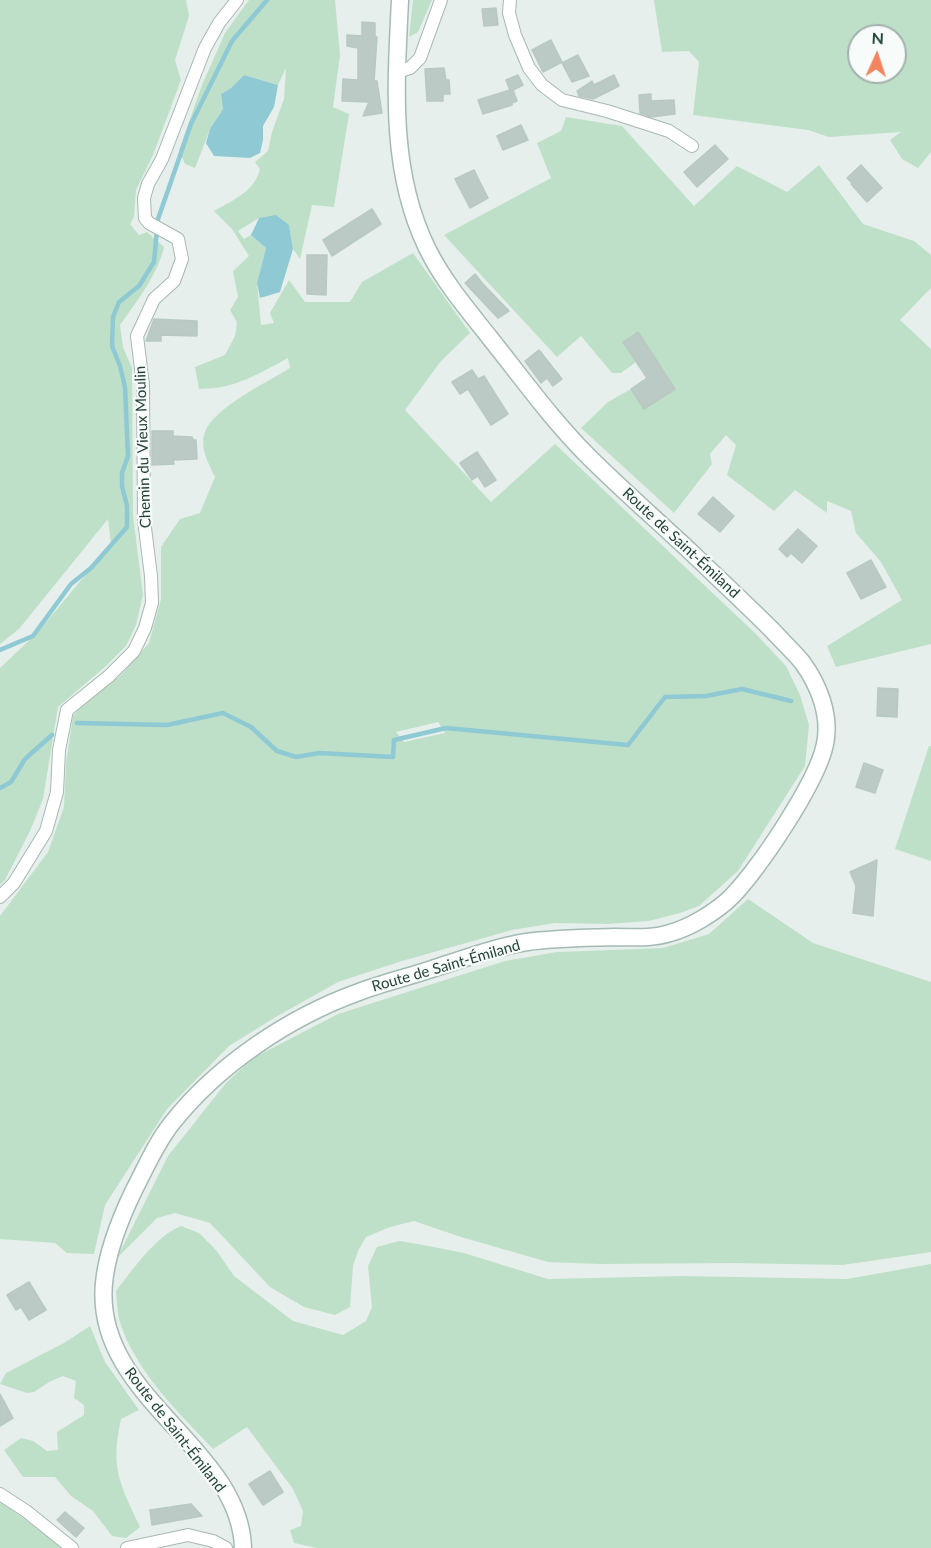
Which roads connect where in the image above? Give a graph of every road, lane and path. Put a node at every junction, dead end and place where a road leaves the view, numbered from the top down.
1 (237, 0) edge
2 (400, 0) edge
3 (441, 0) edge
4 (510, 0) edge
5 (397, 72) junction
6 (692, 146) dead end
7 (0, 897) edge
8 (0, 1494) edge
9 (72, 1548) edge
10 (128, 1548) edge
11 (226, 1548) edge
12 (243, 1548) edge

1 - 7 street, Chemin du Vieux Moulin
2 - 5 main road, Route de Saint-Émiland
3 - 5 street
4 - 6 street
5 - 12 main road, Route de Saint-Émiland
8 - 9 street
10 - 11 street

